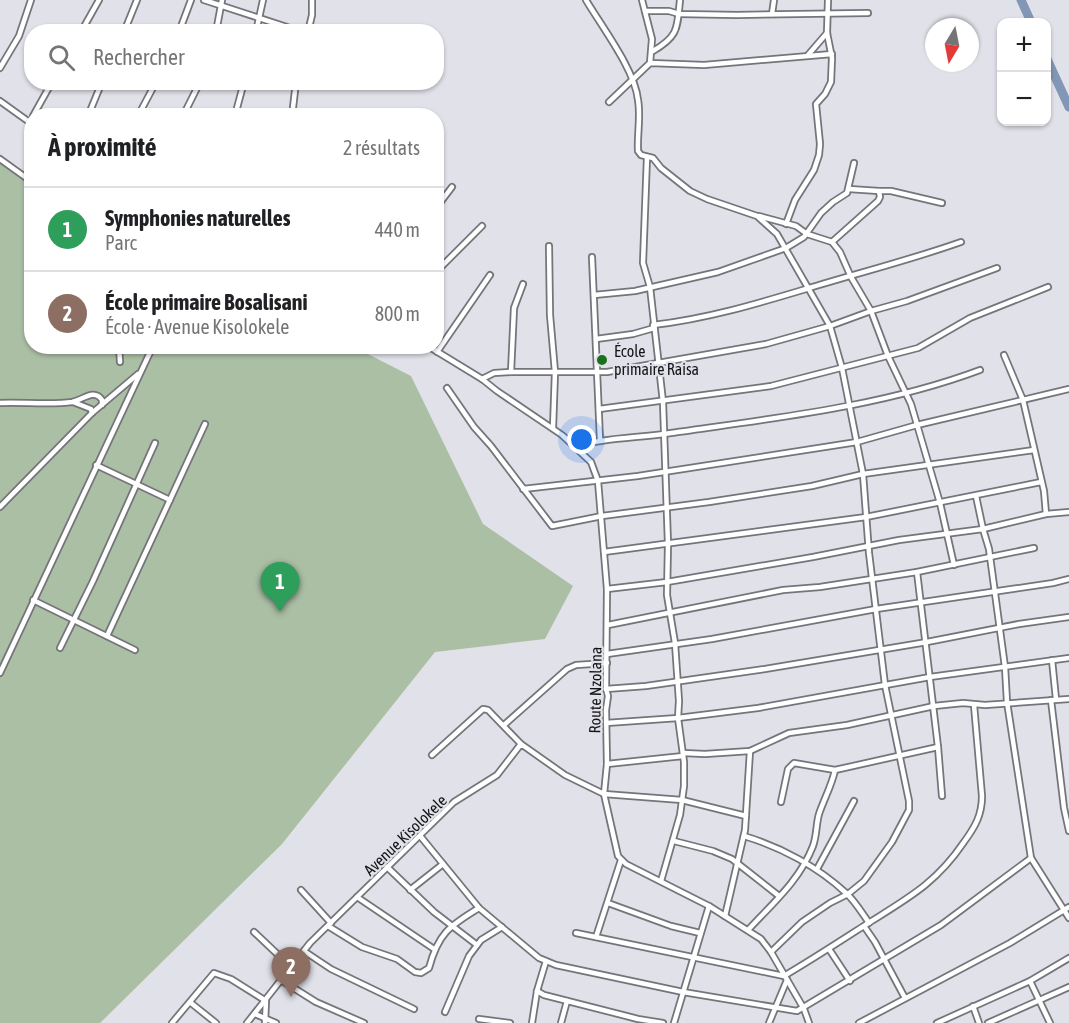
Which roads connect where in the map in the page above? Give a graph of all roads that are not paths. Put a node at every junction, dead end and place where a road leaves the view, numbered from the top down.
1 (31, 0) edge
2 (99, 0) edge
3 (137, 0) edge
4 (191, 0) edge
5 (204, 0) edge
6 (263, 0) edge
7 (312, 0) edge
8 (586, 0) edge
9 (642, 0) edge
10 (681, 0) edge
11 (774, 0) edge
12 (828, 0) edge
13 (221, 3) edge
14 (645, 11) junction
15 (868, 13) dead end
16 (679, 14) junction
17 (772, 14) junction
18 (828, 14) junction
19 (259, 18) junction
20 (86, 24) edge
21 (127, 24) edge
22 (182, 24) edge
23 (217, 24) edge
24 (258, 24) edge
25 (277, 24) edge
26 (310, 24) edge
27 (826, 33) junction
28 (652, 51) junction
29 (832, 54) junction
30 (808, 55) junction
31 (650, 63) junction
32 (0, 68) edge
33 (634, 81) junction
34 (48, 90) edge
35 (99, 90) edge
36 (152, 90) edge
37 (197, 90) edge
38 (242, 90) edge
39 (295, 90) edge
40 (0, 101) edge
41 (609, 102) dead end
42 (38, 108) edge
43 (91, 108) edge
44 (142, 108) edge
45 (187, 108) edge
46 (237, 108) edge
47 (293, 108) edge
48 (24, 116) edge
49 (647, 157) junction
50 (0, 159) edge
51 (854, 163) dead end
52 (24, 176) edge
53 (452, 188) dead end
54 (849, 189) junction
55 (879, 191) junction
56 (444, 198) edge
57 (942, 203) dead end
58 (757, 216) junction
59 (786, 224) junction
60 (482, 226) dead end
61 (807, 234) junction
62 (832, 242) junction
63 (961, 242) dead end
64 (549, 246) dead end
65 (786, 249) junction
66 (592, 257) dead end
67 (444, 264) edge
68 (997, 268) dead end
69 (490, 275) dead end
70 (851, 277) junction
71 (523, 284) dead end
72 (650, 287) junction
73 (1048, 287) dead end
74 (809, 288) junction
75 (594, 296) junction
76 (871, 310) junction
77 (654, 326) junction
78 (830, 326) junction
79 (596, 339) junction
80 (444, 342) edge
81 (120, 354) edge
82 (149, 354) edge
83 (440, 354) edge
84 (1004, 355) dead end
85 (888, 356) junction
86 (120, 362) dead end
87 (659, 363) junction
88 (842, 368) junction
89 (980, 370) dead end
90 (141, 372) junction
91 (511, 372) junction
92 (555, 372) junction
93 (597, 373) junction
94 (482, 379) junction
95 (447, 388) dead end
96 (1069, 389) edge
97 (906, 392) junction
98 (1023, 400) junction
99 (73, 402) junction
100 (663, 402) junction
101 (0, 403) edge
102 (102, 405) junction
103 (850, 405) junction
104 (598, 410) junction
105 (92, 413) junction
106 (205, 424) dead end
107 (917, 425) junction
108 (553, 428) junction
109 (664, 434) junction
110 (600, 440) junction
111 (856, 442) junction
112 (155, 443) dead end
113 (576, 446) junction
114 (1034, 450) junction
115 (929, 464) junction
116 (96, 465) junction
117 (665, 472) junction
118 (863, 474) junction
119 (598, 481) junction
120 (1041, 482) junction
121 (137, 484) junction
122 (523, 489) junction
123 (976, 496) junction
124 (170, 500) junction
125 (940, 503) junction
126 (0, 507) edge
127 (667, 508) junction
128 (1069, 512) edge
129 (1046, 514) junction
130 (602, 516) junction
131 (866, 518) junction
132 (983, 529) junction
133 (947, 533) junction
134 (668, 544) junction
135 (869, 546) junction
136 (1034, 548) dead end
137 (604, 552) junction
138 (990, 557) junction
139 (954, 564) junction
140 (917, 572) junction
141 (872, 578) junction
142 (1069, 579) edge
143 (667, 582) junction
144 (607, 589) junction
145 (994, 592) junction
146 (33, 600) junction
147 (921, 604) junction
148 (876, 609) junction
149 (670, 612) junction
150 (1069, 617) edge
151 (74, 620) junction
152 (608, 625) junction
153 (1000, 628) junction
154 (107, 636) junction
155 (927, 642) junction
156 (675, 643) junction
157 (60, 648) dead end
158 (135, 650) dead end
159 (881, 650) junction
160 (607, 654) junction
161 (1069, 658) edge
162 (1052, 660) junction
163 (607, 663) junction
164 (1005, 667) junction
165 (0, 673) edge
166 (930, 677) junction
167 (677, 682) junction
168 (885, 685) junction
169 (606, 689) junction
170 (1069, 699) edge
171 (1054, 700) junction
172 (1007, 702) junction
173 (974, 705) junction
174 (934, 706) junction
175 (891, 714) junction
176 (678, 718) junction
177 (606, 723) junction
178 (504, 725) junction
179 (522, 744) junction
180 (938, 747) junction
181 (750, 751) junction
182 (432, 755) dead end
183 (683, 755) junction
184 (899, 756) junction
185 (607, 764) junction
186 (835, 770) junction
187 (604, 794) junction
188 (942, 796) dead end
189 (682, 800) junction
190 (854, 801) dead end
191 (782, 802) dead end
192 (746, 816) junction
193 (1069, 831) edge
194 (744, 836) junction
195 (421, 837) junction
196 (674, 841) junction
197 (1031, 858) junction
198 (621, 860) junction
199 (737, 862) junction
200 (805, 863) junction
201 (443, 864) junction
202 (387, 867) junction
203 (817, 869) junction
204 (661, 881) junction
205 (301, 890) dead end
206 (410, 890) junction
207 (848, 894) junction
208 (779, 896) junction
209 (357, 897) junction
210 (608, 903) junction
211 (709, 906) junction
212 (479, 908) junction
213 (1067, 909) edge
214 (725, 916) junction
215 (1069, 918) edge
216 (329, 925) junction
217 (867, 925) junction
218 (453, 926) junction
219 (502, 927) junction
220 (748, 930) junction
221 (254, 932) dead end
222 (576, 933) dead end
223 (700, 933) junction
224 (596, 937) junction
225 (477, 945) junction
226 (434, 949) junction
227 (829, 950) junction
228 (304, 951) junction
229 (771, 952) junction
230 (693, 957) junction
231 (1069, 958) edge
232 (884, 959) junction
233 (546, 961) junction
234 (291, 967) junction
235 (786, 978) junction
236 (281, 980) junction
237 (850, 981) junction
238 (1030, 981) junction
239 (1069, 987) edge
240 (537, 991) junction
241 (683, 992) junction
242 (905, 998) junction
243 (1040, 1000) junction
244 (266, 1001) junction
245 (567, 1001) junction
246 (190, 1003) junction
247 (973, 1006) junction
248 (775, 1008) junction
249 (414, 1009) dead end
250 (804, 1009) junction
251 (445, 1012) dead end
252 (255, 1014) junction
253 (479, 1019) dead end
254 (265, 1020) edge
255 (172, 1023) edge
256 (216, 1023) edge
257 (248, 1023) edge
258 (276, 1023) edge
259 (364, 1023) edge
260 (510, 1023) edge
261 (532, 1023) edge
262 (561, 1023) edge
263 (663, 1023) edge
264 (674, 1023) edge
265 (769, 1023) edge
266 (809, 1023) edge
267 (859, 1023) edge
268 (937, 1023) edge
269 (979, 1023) edge
270 (988, 1023) edge
271 (1050, 1023) edge

1 - 32 street
2 - 20 street
3 - 21 street
4 - 22 street
5 - 13 street
6 - 19 street
7 - 26 street
8 - 33 street
9 - 14 street
10 - 16 street
11 - 17 street
12 - 18 street
13 - 19 street
13 - 23 street
14 - 16 street
14 - 28 street
15 - 18 street
16 - 17 street
16 - 28 street
17 - 18 street
18 - 27 street
19 - 24 street
19 - 25 street
27 - 29 street
27 - 30 street
28 - 31 street
29 - 30 street
29 - 59 street
30 - 31 street
31 - 33 street
33 - 41 street
33 - 49 street
34 - 42 street
35 - 43 street
36 - 44 street
37 - 45 street
38 - 46 street
39 - 47 street
40 - 48 street
49 - 58 street
49 - 72 street
50 - 52 street
51 - 54 street
53 - 56 street
54 - 55 street
54 - 61 street
55 - 57 street
55 - 62 street
58 - 59 street
58 - 65 street
59 - 61 street
60 - 67 street
61 - 62 street
61 - 65 street
62 - 70 street
63 - 70 street
64 - 92 street
65 - 72 street
65 - 74 street
66 - 75 street
68 - 76 street
69 - 80 street
70 - 74 street
70 - 76 street
71 - 91 street
72 - 75 street
72 - 77 street
73 - 85 street
74 - 77 street
74 - 78 street
75 - 79 street
76 - 78 street
76 - 85 street
77 - 79 street
77 - 87 street
78 - 87 street
78 - 88 street
79 - 93 street
81 - 86 street
82 - 90 street
83 - 94 street, Route Nzolana
84 - 98 street
85 - 88 street
85 - 97 street
87 - 93 street
87 - 100 street
88 - 100 street
88 - 103 street
89 - 97 street
90 - 102 street
90 - 116 street
91 - 92 street
91 - 94 street
92 - 93 street
92 - 108 street
93 - 104 street
94 - 108 street, Route Nzolana
95 - 122 street
96 - 98 street
97 - 103 street
97 - 107 street
98 - 107 street
98 - 114 street
99 - 101 street
99 - 102 street
99 - 105 street
100 - 104 street
100 - 109 street
102 - 105 street
103 - 109 street
103 - 111 street
104 - 110 street
105 - 126 street
106 - 124 street
107 - 111 street
107 - 115 street
108 - 113 street, Route Nzolana
109 - 110 street
109 - 117 street
110 - 113 street
111 - 117 street
111 - 118 street
112 - 121 street
113 - 119 street, Route Nzolana
114 - 115 street
114 - 120 street
115 - 118 street
115 - 125 street
116 - 121 street
116 - 146 street
117 - 119 street
117 - 127 street
118 - 127 street
118 - 131 street
119 - 122 street
119 - 130 street, Route Nzolana
120 - 123 street
120 - 129 street
121 - 124 street
121 - 151 street
122 - 130 street
123 - 125 street
123 - 132 street
124 - 154 street
125 - 131 street
125 - 133 street
127 - 130 street
127 - 134 street
128 - 129 street
129 - 132 street
130 - 137 street, Route Nzolana
131 - 134 street
131 - 135 street
132 - 133 street
132 - 138 street
133 - 135 street
133 - 139 street
134 - 137 street
134 - 143 street
135 - 141 street
135 - 143 street
136 - 138 street
137 - 144 street, Route Nzolana
138 - 139 street
138 - 145 street
139 - 140 street
140 - 141 street
140 - 147 street
141 - 148 street
141 - 149 street
142 - 145 street
143 - 144 street
143 - 149 street
144 - 152 street, Route Nzolana
145 - 147 street
145 - 153 street
146 - 151 street
146 - 165 street
147 - 148 street
147 - 155 street
148 - 156 street
148 - 159 street
149 - 152 street
149 - 156 street
150 - 153 street
151 - 154 street
151 - 157 street
152 - 160 street, Route Nzolana
153 - 155 street
153 - 164 street
154 - 158 street
155 - 159 street
155 - 166 street
156 - 160 street
156 - 167 street
159 - 167 street
159 - 168 street
160 - 163 street, Route Nzolana
161 - 162 street
162 - 164 street
162 - 171 street
163 - 169 street, Route Nzolana
163 - 178 street
164 - 166 street
164 - 172 street
166 - 168 street
166 - 174 street
167 - 169 street
167 - 176 street
168 - 175 street
168 - 176 street
169 - 177 street, Route Nzolana
170 - 171 street
171 - 172 street
171 - 193 street
172 - 173 street
172 - 197 street
173 - 174 street
173 - 217 street
174 - 175 street
174 - 180 street
175 - 181 street
175 - 184 street
176 - 177 street
176 - 183 street
177 - 185 street, Route Nzolana
178 - 179 street
178 - 182 street
179 - 187 street
179 - 195 street, Avenue Kisolokele
180 - 184 street
180 - 188 street
181 - 183 street
181 - 192 street
183 - 185 street
183 - 189 street
184 - 186 street
184 - 207 street
185 - 187 street, Route Nzolana
186 - 191 street
186 - 200 street
187 - 189 street
187 - 198 street, Route Nzolana
189 - 192 street
189 - 196 street
190 - 203 street
192 - 194 street
194 - 199 street
194 - 200 street
195 - 201 street
195 - 202 street, Avenue Kisolokele
196 - 199 street
196 - 204 street
197 - 213 street
197 - 232 street
198 - 204 street
198 - 210 street
199 - 208 street
199 - 214 street
200 - 203 street
200 - 208 street
201 - 206 street
201 - 212 street
202 - 206 street
202 - 209 street, Avenue Kisolokele
203 - 207 street
204 - 211 street
205 - 216 street
206 - 218 street
207 - 217 street
207 - 229 street
208 - 220 street
209 - 216 street, Avenue Kisolokele
209 - 226 street
210 - 223 street
210 - 224 street
211 - 214 street
211 - 223 street
212 - 218 street
212 - 219 street
213 - 215 street
213 - 242 street
214 - 220 street
216 - 226 street
216 - 228 street, Avenue Kisolokele
217 - 227 street
217 - 232 street
218 - 225 street
218 - 226 street
219 - 225 street
219 - 233 street
220 - 229 street
221 - 234 street
222 - 224 street
223 - 230 street
224 - 230 street
225 - 251 street
227 - 235 street
227 - 237 street
228 - 234 street, Avenue Kisolokele
228 - 249 street
229 - 235 street
230 - 235 street
230 - 241 street
231 - 238 street
232 - 237 street
232 - 242 street
233 - 240 street
233 - 241 street
234 - 236 street, Avenue Kisolokele
235 - 248 street
235 - 250 street
236 - 244 street, Avenue Kisolokele
236 - 259 street
237 - 250 street
238 - 243 street
238 - 247 street
239 - 243 street
240 - 245 street
240 - 261 street
241 - 248 street
241 - 264 street
242 - 267 street
243 - 270 street
243 - 271 street
244 - 246 street
244 - 252 street, Avenue Kisolokele
244 - 254 street
245 - 262 street
245 - 263 street
246 - 255 street
246 - 256 street
247 - 268 street
247 - 269 street
248 - 250 street
248 - 265 street
250 - 266 street
252 - 254 street
252 - 257 street, Avenue Kisolokele
253 - 260 street
254 - 258 street

